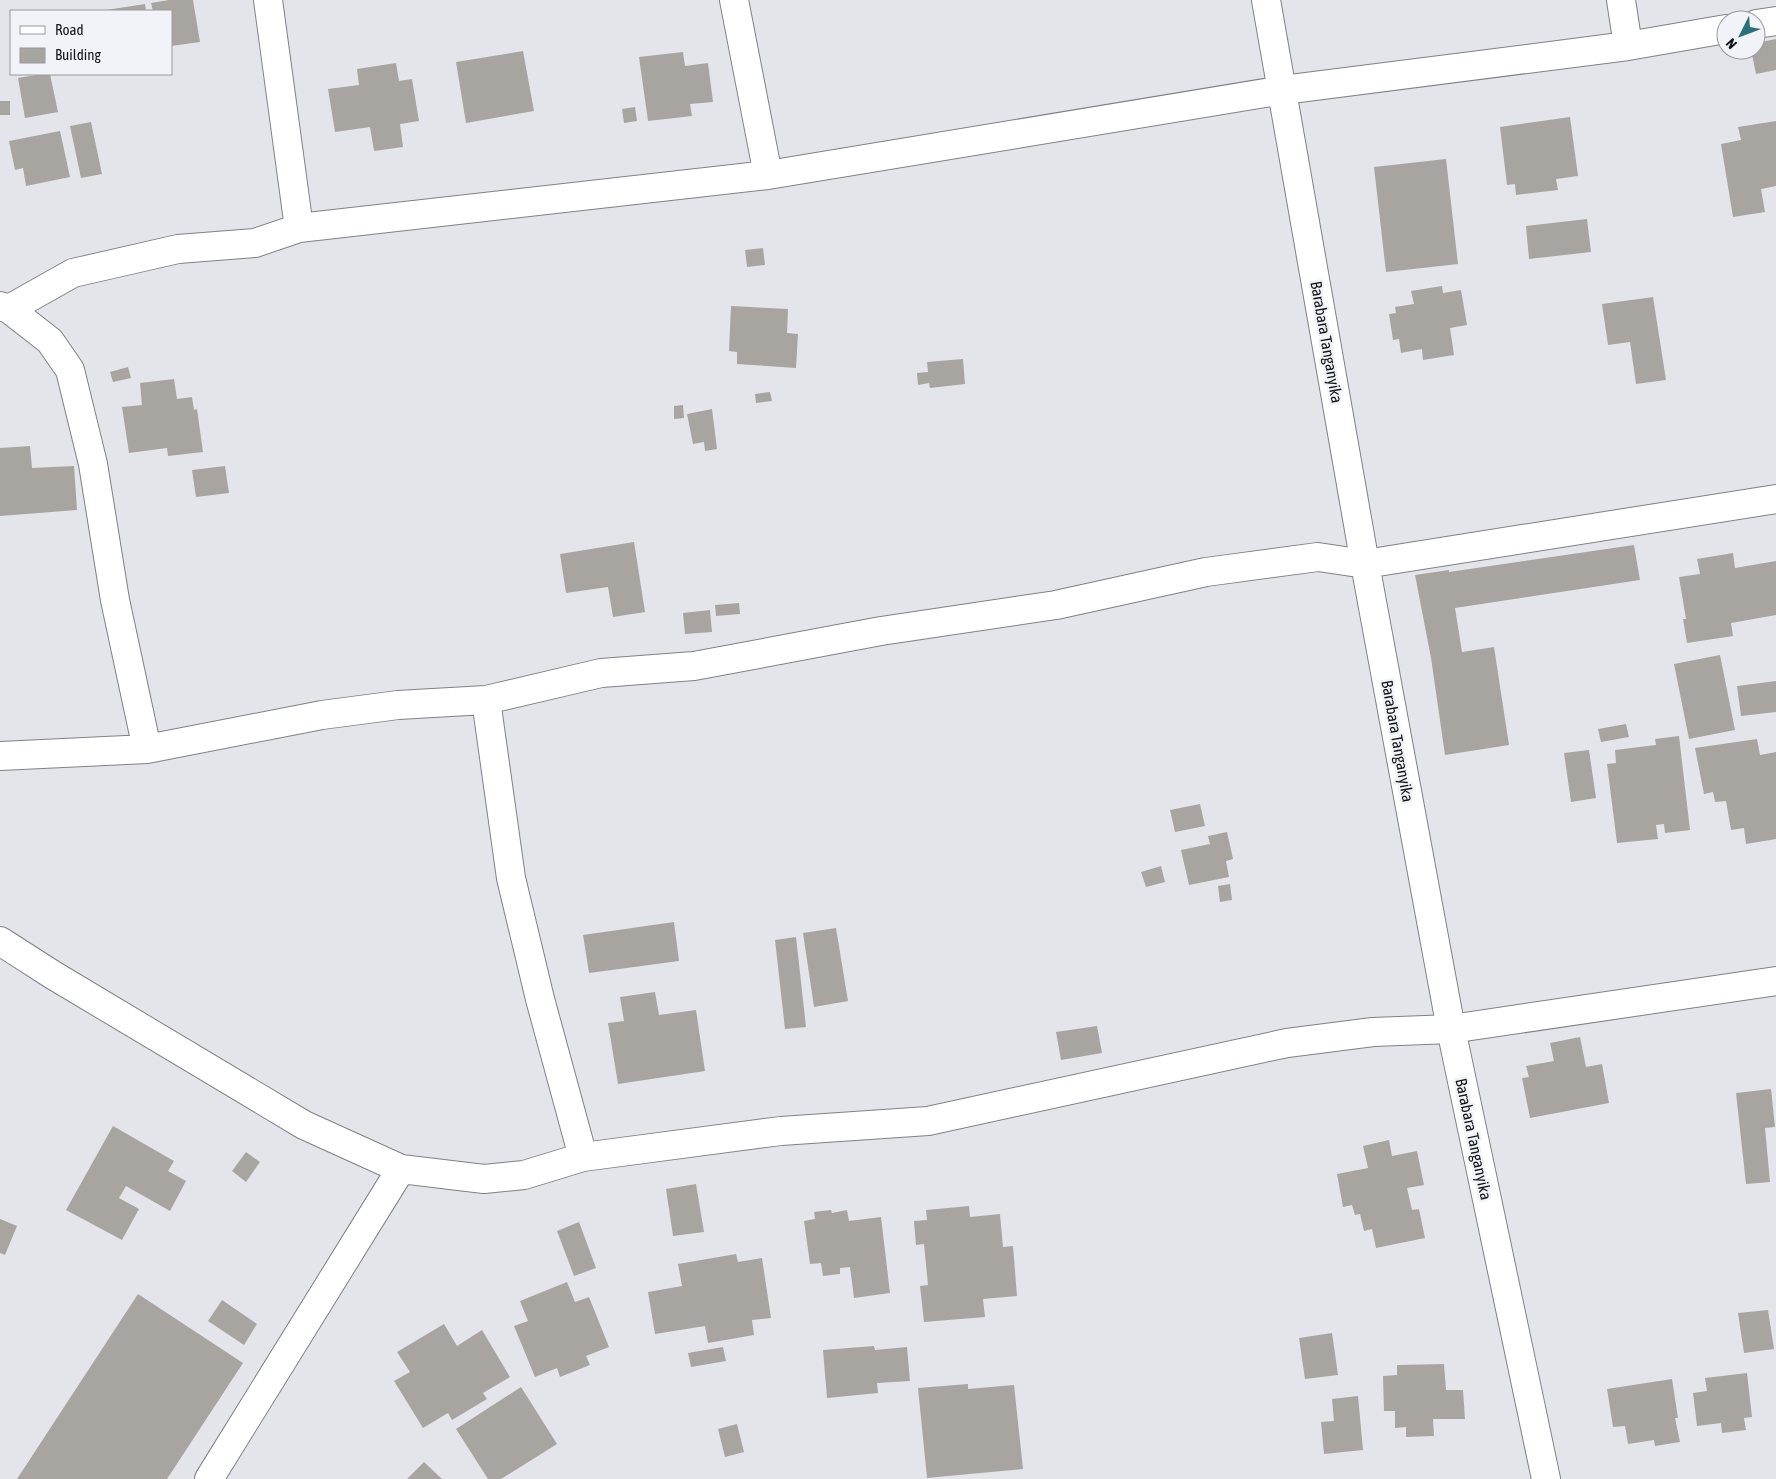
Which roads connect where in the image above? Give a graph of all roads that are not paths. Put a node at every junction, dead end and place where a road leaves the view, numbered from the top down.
1 (268, 0) edge
2 (734, 0) edge
3 (1266, 0) edge
4 (1621, 0) edge
5 (1716, 31) edge
6 (1628, 46) junction
7 (1283, 90) junction
8 (768, 175) junction
9 (299, 228) junction
10 (4, 307) edge
11 (1776, 499) edge
12 (1365, 564) junction
13 (486, 700) junction
14 (147, 749) junction
15 (0, 756) edge
16 (0, 941) edge
17 (1776, 981) edge
18 (1451, 1029) junction
19 (583, 1157) junction
20 (401, 1169) junction
21 (209, 1479) edge
22 (1546, 1479) edge

1 - 9 street
2 - 8 street
3 - 7 street, Barabara Tanganyika
4 - 6 street
5 - 6 street
6 - 7 street
7 - 8 street
7 - 12 street, Barabara Tanganyika
8 - 9 street
9 - 10 street
10 - 14 street
11 - 12 street
12 - 13 street
12 - 18 street, Barabara Tanganyika
13 - 14 street
13 - 19 street
14 - 15 street
16 - 20 street
17 - 18 street
18 - 19 street
18 - 22 street, Barabara Tanganyika
19 - 20 street
20 - 21 street

